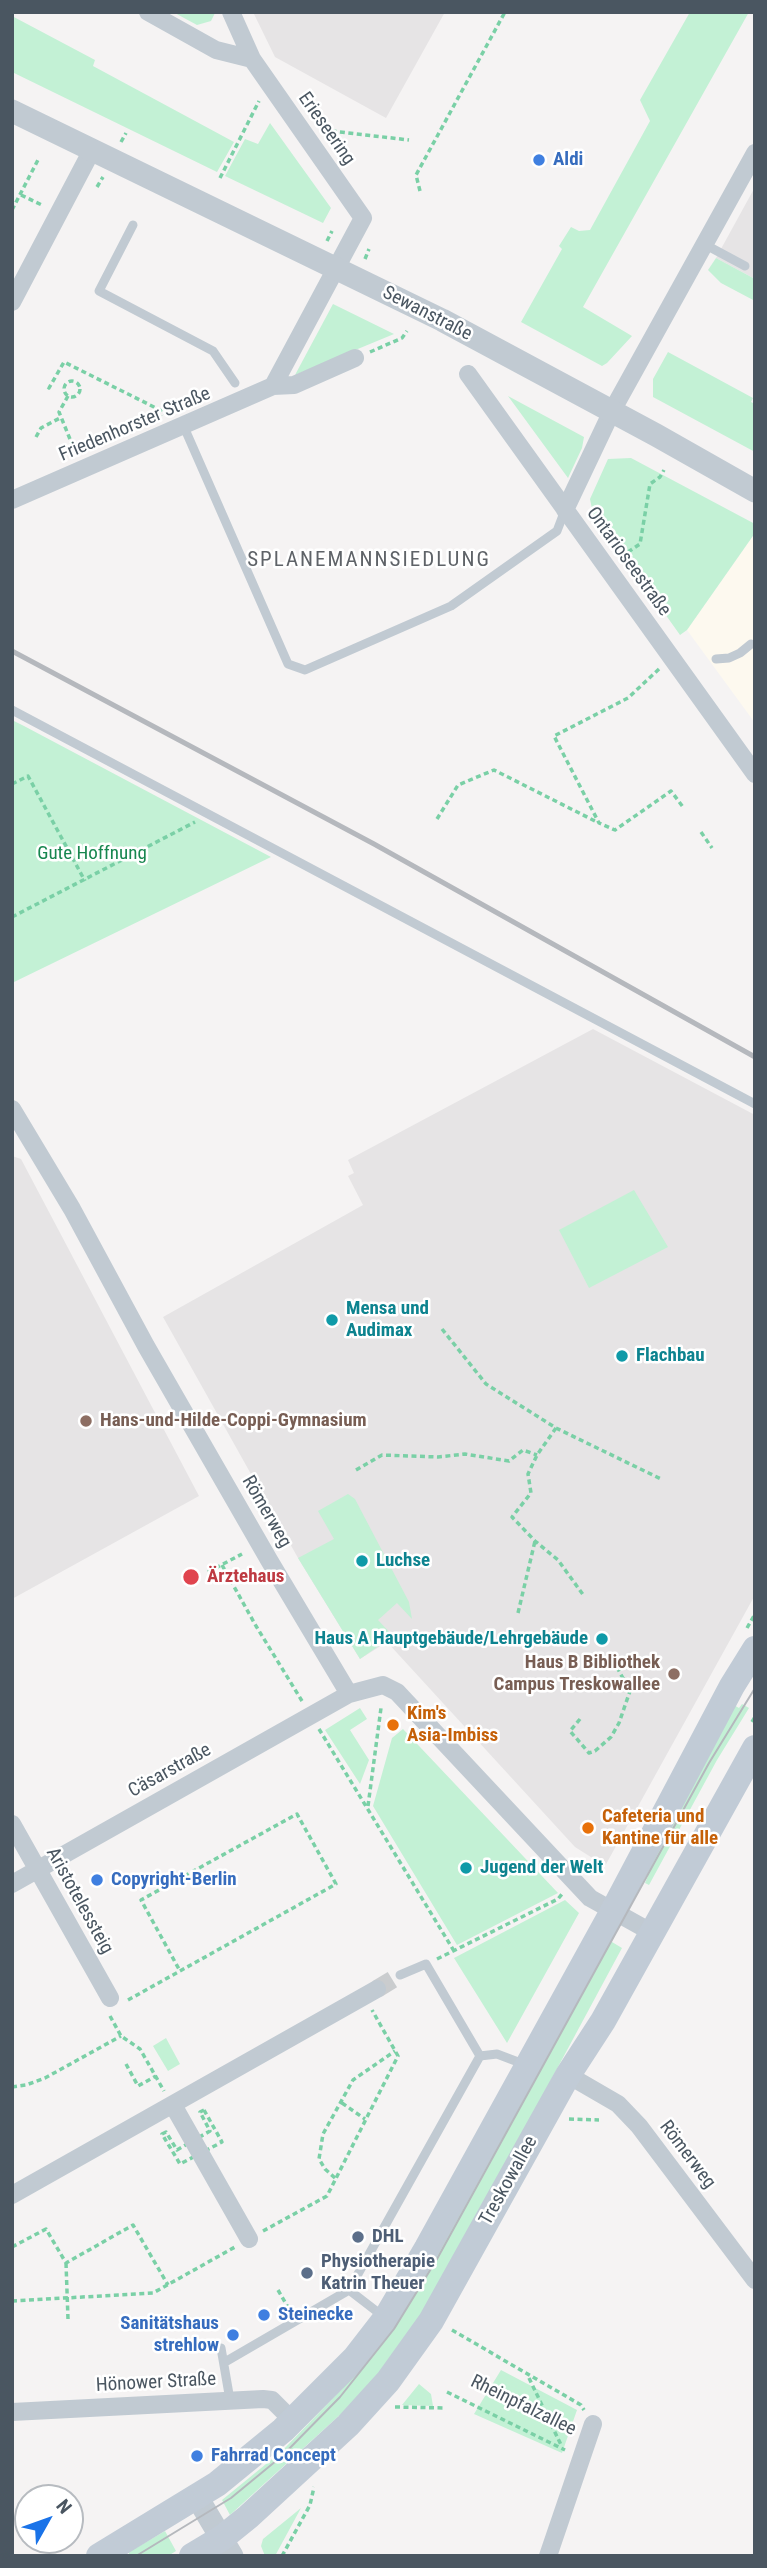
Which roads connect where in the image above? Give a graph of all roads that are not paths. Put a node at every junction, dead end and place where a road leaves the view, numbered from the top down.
1 (148, 12) edge
2 (230, 12) edge
3 (252, 59) junction
4 (12, 111) edge
5 (92, 150) junction
6 (755, 153) edge
7 (133, 225) dead end
8 (704, 244) junction
9 (745, 266) dead end
10 (336, 268) junction
11 (12, 302) edge
12 (355, 358) road end
13 (468, 374) dead end
14 (235, 383) dead end
15 (273, 386) junction
16 (612, 411) junction
17 (178, 429) junction
18 (755, 491) edge
19 (12, 500) edge
20 (565, 510) junction
21 (751, 644) dead end
22 (716, 659) dead end
23 (12, 710) edge
24 (755, 774) edge
25 (755, 1104) edge
26 (13, 1111) edge
27 (755, 1649) edge
28 (349, 1694) junction
29 (754, 1729) edge
30 (12, 1824) edge
31 (37, 1869) junction
32 (12, 1884) edge
33 (613, 1911) junction
34 (651, 1932) junction
35 (400, 1975) tunnel mouth
36 (370, 1992) tunnel mouth
37 (118, 2000) road end
38 (480, 2056) junction
39 (527, 2066) junction
40 (568, 2075) junction
41 (173, 2105) junction
42 (12, 2195) edge
43 (248, 2239) road end
44 (755, 2280) edge
45 (349, 2290) junction
46 (386, 2318) junction
47 (221, 2348) dead end
48 (225, 2362) junction
49 (230, 2400) junction
50 (12, 2412) edge
51 (293, 2421) junction
52 (593, 2424) road end
53 (197, 2497) junction
54 (227, 2547) edge
55 (99, 2556) edge
56 (192, 2556) edge
57 (548, 2556) edge

1 - 3 street
2 - 3 street, Erieseering
3 - 10 street, Erieseering
4 - 5 street, Sewanstraße
5 - 10 street, Sewanstraße
5 - 11 street
6 - 8 street
7 - 14 lane
8 - 9 lane
8 - 16 street
10 - 15 street
10 - 16 street, Sewanstraße
12 - 15 street, Friedenhorster Straße
13 - 20 street, Ontarioseestraße
15 - 17 street, Friedenhorster Straße
16 - 18 street, Sewanstraße
16 - 20 street
17 - 19 street, Friedenhorster Straße
17 - 20 lane
20 - 24 street, Ontarioseestraße
21 - 22 lane
23 - 25 lane
26 - 28 street, Römerweg
27 - 33 main road, Treskowallee
28 - 31 street, Cäsarstraße
28 - 33 street
29 - 34 main road, Treskowallee
30 - 31 street, Aristotelessteig
31 - 32 street, Cäsarstraße
31 - 37 street, Aristotelessteig
33 - 34 street
33 - 39 main road, Treskowallee
34 - 40 main road, Treskowallee
35 - 38 lane
36 - 41 street
38 - 39 lane
38 - 45 lane
39 - 46 main road, Treskowallee
40 - 44 street, Römerweg
40 - 54 main road, Treskowallee
41 - 42 street
41 - 43 street
45 - 46 lane
45 - 48 lane
46 - 51 main road, Treskowallee
47 - 48 lane
48 - 49 lane
49 - 50 street, Hönower Straße
49 - 51 street, Hönower Straße
51 - 53 main road, Treskowallee
52 - 57 street, Rheinpfalzallee
53 - 54 street
53 - 55 main road, Treskowallee
54 - 56 main road, Treskowallee

